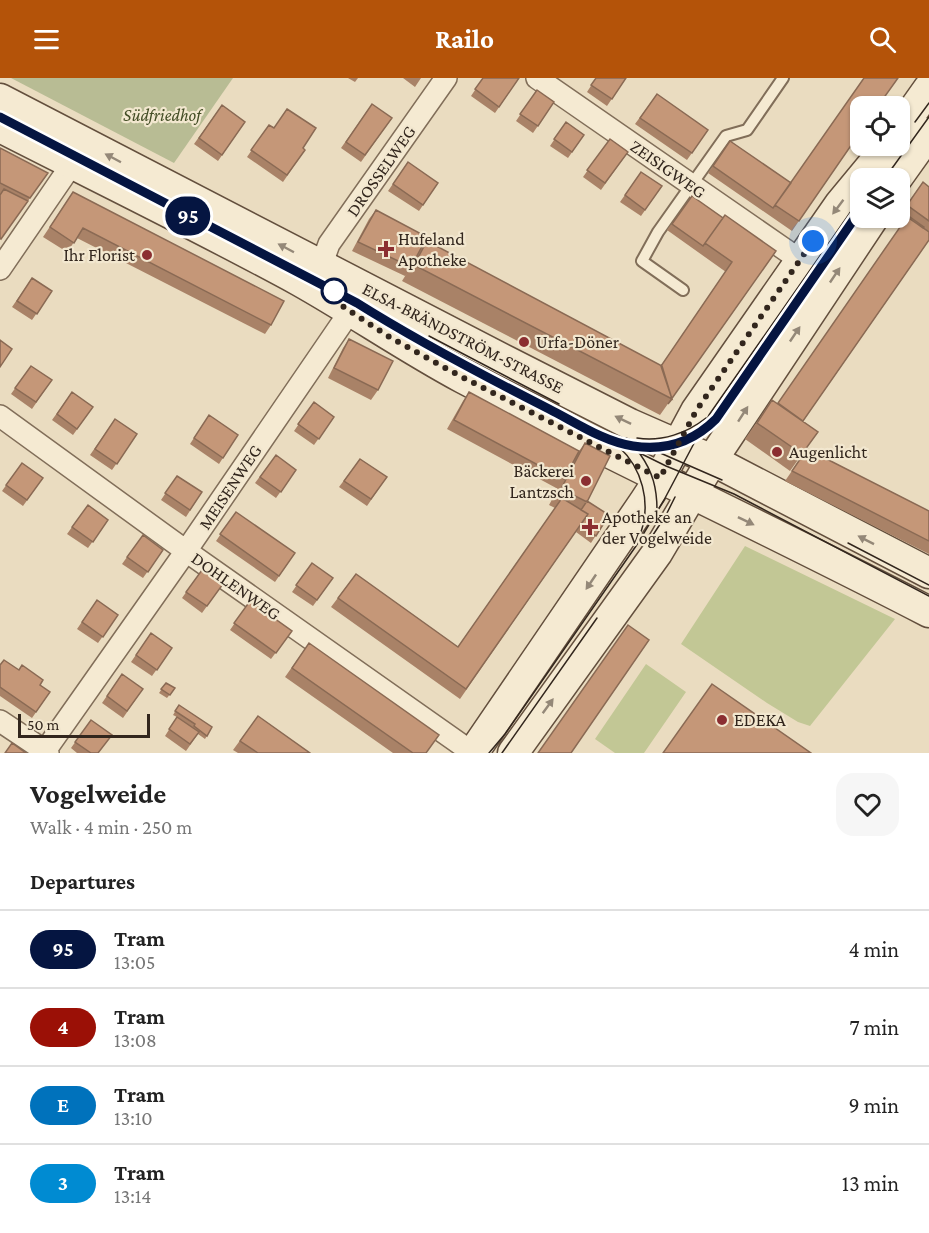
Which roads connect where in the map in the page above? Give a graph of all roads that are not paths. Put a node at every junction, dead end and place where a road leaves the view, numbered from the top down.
1 (446, 78) edge
2 (537, 78) edge
3 (783, 78) edge
4 (929, 88) edge
5 (0, 99) edge
6 (910, 115) edge
7 (0, 127) edge
8 (929, 133) edge
9 (880, 156) edge
10 (72, 164) junction
11 (904, 168) edge
12 (691, 185) junction
13 (866, 228) edge
14 (800, 260) junction
15 (1, 264) edge
16 (321, 266) junction
17 (683, 290) dead end
18 (351, 310) junction
19 (0, 416) edge
20 (677, 444) junction
21 (712, 460) junction
22 (660, 478) junction
23 (693, 494) junction
24 (186, 551) junction
25 (929, 573) edge
26 (929, 612) edge
27 (0, 721) edge
28 (46, 752) edge
29 (473, 753) edge
30 (513, 753) edge

1 - 16 street, DROSSELWEG
2 - 12 street, ZEISIGWEG
3 - 12 lane
4 - 6 street
16 -> 5 street, ELSA-BRÄNDSTRÖM-STRASSE
7 - 10 street, ELSA-BRÄNDSTRÖM-STRASSE
8 - 11 street
9 -> 14 street
10 - 15 street
10 - 18 street, ELSA-BRÄNDSTRÖM-STRASSE
12 - 14 street, ZEISIGWEG
12 - 17 lane
21 -> 13 street
14 - 20 street
20 -> 16 street, ELSA-BRÄNDSTRÖM-STRASSE
18 - 22 street, ELSA-BRÄNDSTRÖM-STRASSE
18 - 24 street, MEISENWEG
19 - 24 street, DOHLENWEG
20 - 21 street, ELSA-BRÄNDSTRÖM-STRASSE
20 - 22 street
21 - 23 street
25 -> 21 street, ELSA-BRÄNDSTRÖM-STRASSE
22 - 23 street, ELSA-BRÄNDSTRÖM-STRASSE
22 -> 29 street
23 -> 26 street, ELSA-BRÄNDSTRÖM-STRASSE
30 -> 23 street
24 - 28 street, MEISENWEG
24 - 29 street, DOHLENWEG
27 - 28 street

